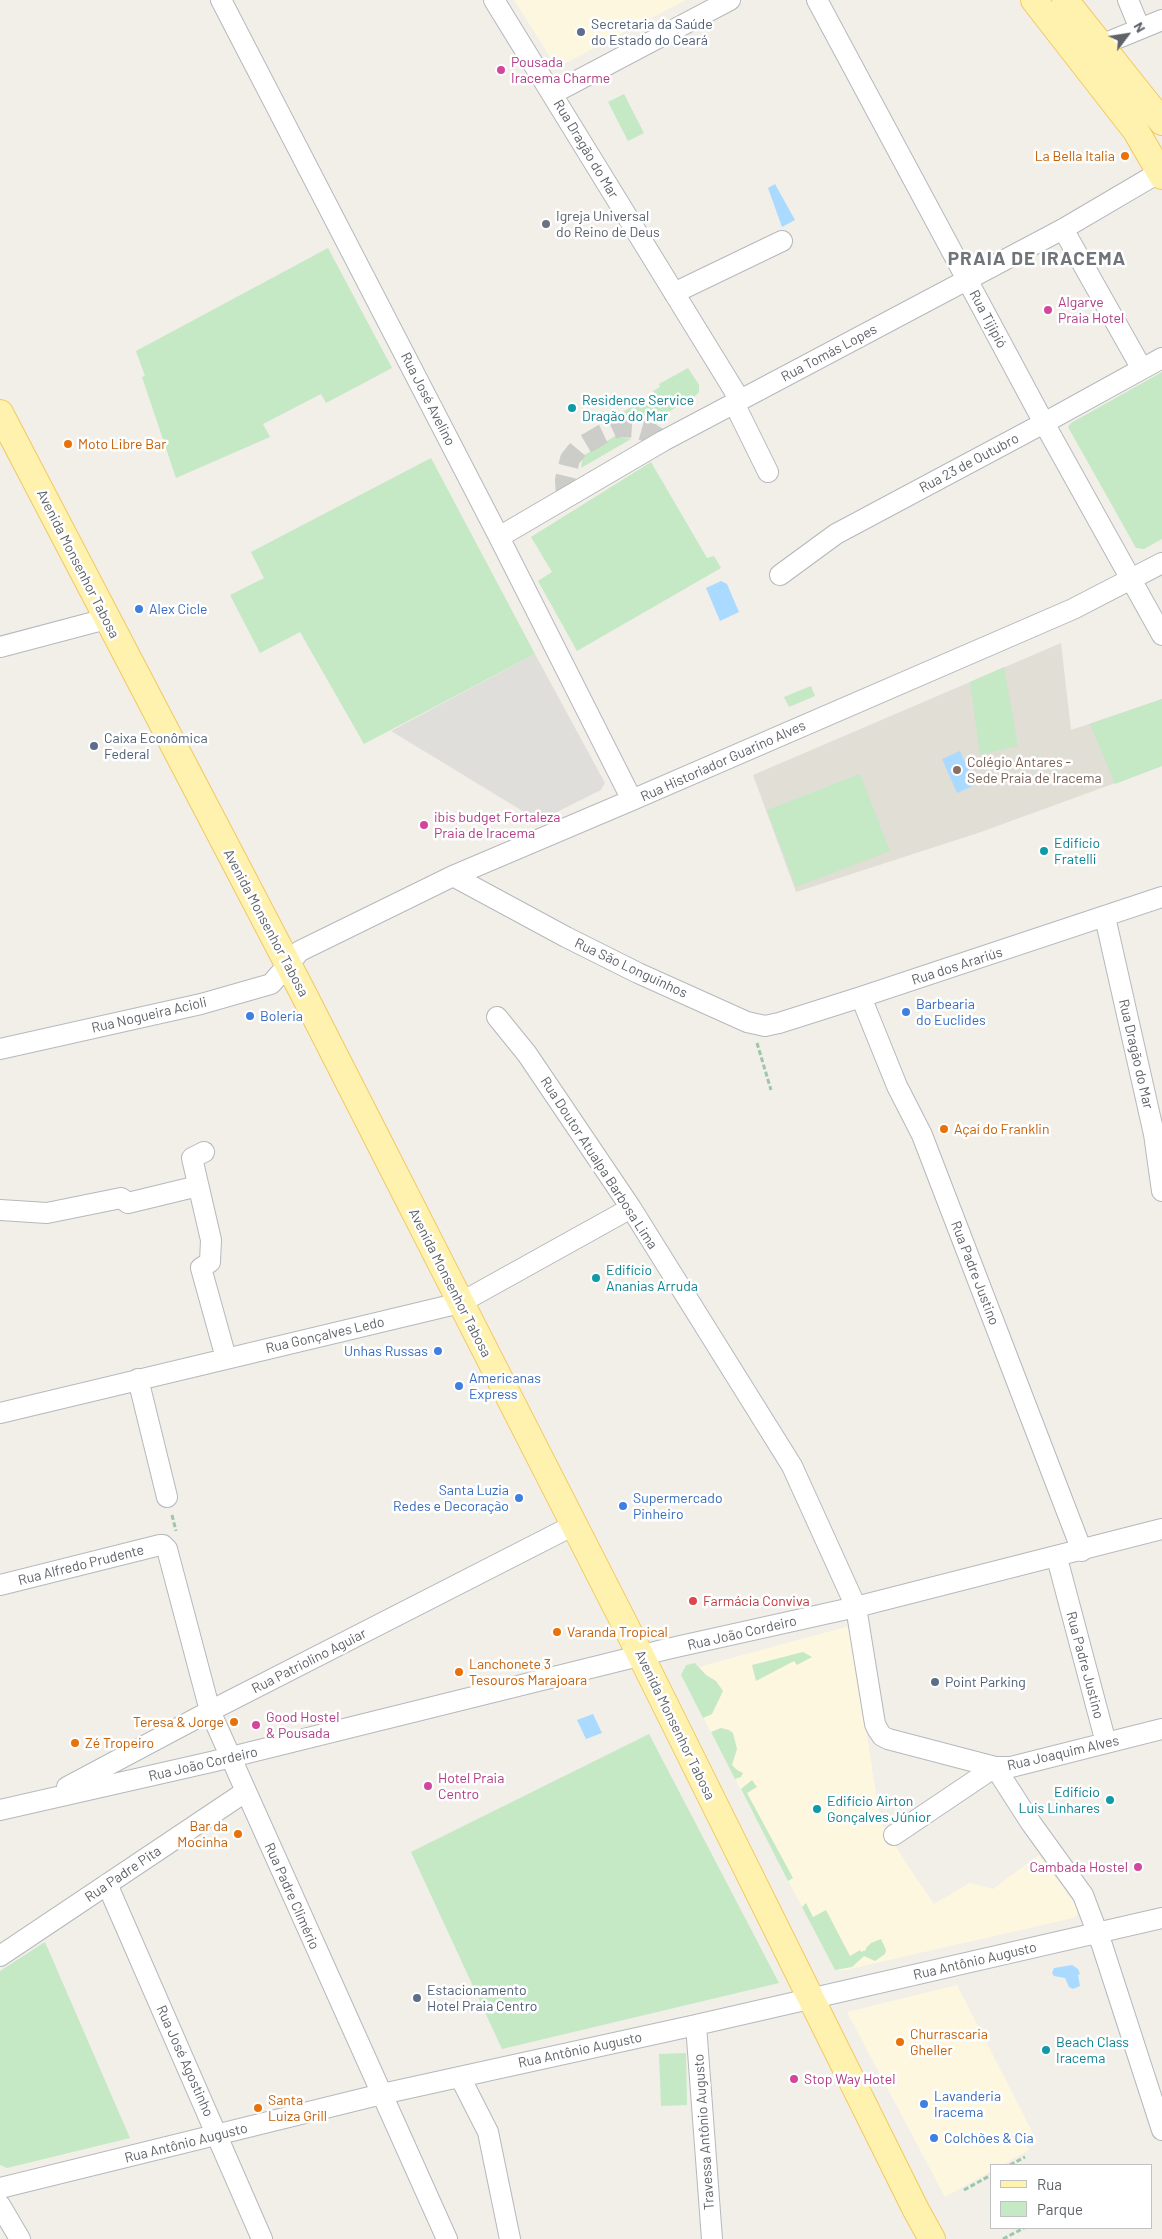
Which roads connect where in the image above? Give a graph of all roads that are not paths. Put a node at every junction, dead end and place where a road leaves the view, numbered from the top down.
1 (221, 0) edge
2 (494, 0) edge
3 (730, 0) edge
4 (817, 0) edge
5 (1034, 0) edge
6 (1065, 0) edge
7 (1128, 0) edge
8 (1162, 20) edge
9 (1140, 29) junction
10 (1101, 45) junction
11 (552, 94) junction
12 (1162, 122) edge
13 (1161, 170) edge
14 (1063, 228) junction
15 (782, 241) dead end
16 (967, 280) junction
17 (674, 293) junction
18 (1162, 358) edge
19 (1142, 369) junction
20 (737, 402) junction
21 (0, 413) edge
22 (1044, 424) junction
23 (768, 472) dead end
24 (499, 537) junction
25 (1162, 562) edge
26 (780, 575) dead end
27 (1131, 580) junction
28 (106, 620) junction
29 (1162, 635) edge
30 (0, 648) edge
31 (632, 800) junction
32 (453, 876) junction
33 (1162, 897) edge
34 (1105, 917) junction
35 (288, 965) junction
36 (861, 997) junction
37 (497, 1017) dead end
38 (751, 1023) joint
39 (0, 1049) edge
40 (1158, 1134) edge
41 (204, 1152) dead end
42 (198, 1186) junction
43 (1162, 1191) edge
44 (631, 1208) junction
45 (0, 1210) edge
46 (460, 1303) junction
47 (226, 1358) junction
48 (138, 1379) junction
49 (0, 1413) edge
50 (167, 1497) dead end
51 (574, 1525) junction
52 (1162, 1529) edge
53 (163, 1545) joint
54 (1082, 1551) junction
55 (1057, 1558) junction
56 (0, 1585) edge
57 (856, 1607) junction
58 (640, 1656) junction
59 (210, 1711) junction
60 (1162, 1729) edge
61 (1106, 1743) junction
62 (230, 1758) junction
63 (995, 1767) junction
64 (245, 1792) junction
65 (46, 1799) junction
66 (0, 1810) edge
67 (894, 1835) dead end
68 (107, 1884) junction
69 (1162, 1918) edge
70 (1098, 1933) junction
71 (0, 1956) edge
72 (811, 1999) junction
73 (696, 2025) junction
74 (460, 2077) junction
75 (382, 2094) junction
76 (1162, 2130) edge
77 (218, 2135) junction
78 (0, 2188) edge
79 (0, 2205) edge
80 (20, 2239) edge
81 (262, 2239) edge
82 (447, 2239) edge
83 (510, 2239) edge
84 (712, 2239) edge
85 (932, 2239) edge

1 - 24 street, Rua José Avelino
2 - 11 street, Rua Dragão do Mar
3 - 11 street
4 - 16 street, Rua Tijipió
5 - 13 main road
6 - 10 main road
7 - 9 street
8 - 9 street
9 - 10 street
10 - 12 main road
11 - 17 street, Rua Dragão do Mar
13 - 14 street, Rua Tomás Lopes
14 - 16 street, Rua Tomás Lopes
14 - 19 street
15 - 17 street
16 - 20 street, Rua Tomás Lopes
16 - 22 street, Rua Tijipió
17 - 20 street, Rua Dragão do Mar
18 - 19 street, Rua 23 de Outubro
19 - 22 street, Rua 23 de Outubro
20 - 23 street, Rua Dragão do Mar
20 - 24 street, Rua Tomás Lopes
21 - 28 main road, Avenida Monsenhor Tabosa
22 - 26 street, Rua 23 de Outubro
22 - 27 street, Rua Tijipió
24 - 31 street, Rua José Avelino
25 - 27 street, Rua Historiador Guarino Alves
27 - 29 street, Rua Tijipió
27 - 31 street, Rua Historiador Guarino Alves
28 - 30 street
28 - 35 main road, Avenida Monsenhor Tabosa
31 - 32 street, Rua Historiador Guarino Alves
32 - 35 street, Rua Historiador Guarino Alves
32 - 38 street, Rua São Longuinhos
33 - 34 street, Rua dos Arariús
34 - 36 street, Rua dos Arariús
34 - 40 street, Rua Dragão do Mar
35 - 39 street, Rua Nogueira Acioli
35 - 46 main road, Avenida Monsenhor Tabosa
36 - 38 street, Rua dos Arariús
36 - 54 street, Rua Padre Justino
37 - 44 street, Rua Doutor Atualpa Barbosa Lima
40 - 43 street, Rua Dragão do Mar
41 - 42 street
42 - 45 street
42 - 47 street
44 - 46 street, Rua Gonçalves Ledo
44 - 57 street, Rua Doutor Atualpa Barbosa Lima
46 - 47 street, Rua Gonçalves Ledo
46 - 51 main road, Avenida Monsenhor Tabosa
47 - 48 street, Rua Gonçalves Ledo
48 - 49 street, Rua Gonçalves Ledo
48 - 50 street
51 - 58 main road, Avenida Monsenhor Tabosa
51 - 59 street, Rua Patriolino Aguiar
52 - 54 street, Rua João Cordeiro
53 - 56 street, Rua Alfredo Prudente
53 - 59 street, Rua Padre Climério
54 - 55 street, Rua João Cordeiro
55 - 57 street, Rua João Cordeiro
55 - 61 street, Rua Padre Justino
57 - 58 street, Rua João Cordeiro
57 - 63 street, Rua Doutor Atualpa Barbosa Lima
58 - 62 street, Rua João Cordeiro
58 - 72 main road, Avenida Monsenhor Tabosa
59 - 62 street, Rua Padre Climério
59 - 65 street, Rua Patriolino Aguiar
60 - 61 street, Rua Joaquim Alves
61 - 63 street, Rua Joaquim Alves
62 - 64 street, Rua Padre Climério
62 - 65 street, Rua João Cordeiro
63 - 67 street, Rua Joaquim Alves
63 - 70 street
64 - 68 street, Rua Padre Pita
64 - 75 street, Rua Padre Climério
65 - 66 street, Rua João Cordeiro
68 - 71 street, Rua Padre Pita
68 - 77 street, Rua José Agostinho
69 - 70 street, Rua Antônio Augusto
70 - 72 street, Rua Antônio Augusto
70 - 76 street
72 - 73 street, Rua Antônio Augusto
72 - 85 main road, Avenida Monsenhor Tabosa
73 - 74 street, Rua Antônio Augusto
73 - 84 street, Travessa Antônio Augusto
74 - 75 street, Rua Antônio Augusto
74 - 83 street
75 - 77 street, Rua Antônio Augusto
75 - 82 street, Rua Padre Climério
77 - 78 street, Rua Antônio Augusto
77 - 81 street, Rua José Agostinho
79 - 80 street

